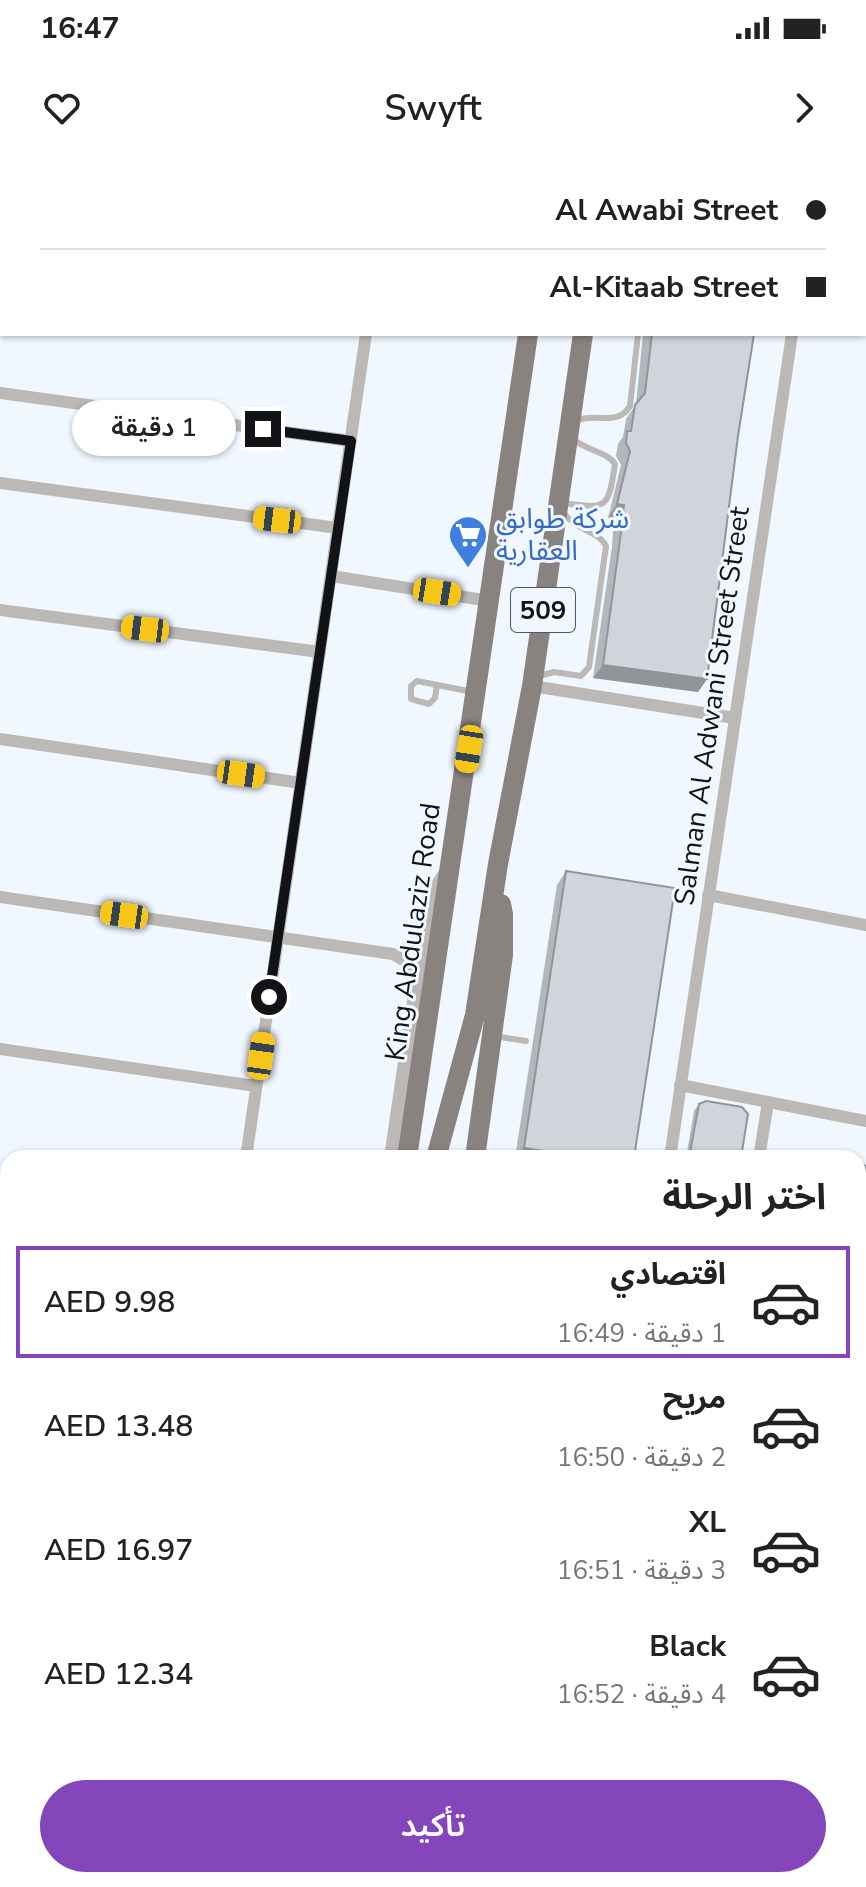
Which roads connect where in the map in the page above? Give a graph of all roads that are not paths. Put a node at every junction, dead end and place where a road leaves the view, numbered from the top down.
1 (366, 336) edge
2 (528, 336) edge
3 (583, 336) edge
4 (638, 336) edge
5 (792, 336) edge
6 (0, 393) edge
7 (569, 429) junction
8 (351, 441) junction
9 (0, 483) edge
10 (559, 504) junction
11 (338, 528) junction
12 (331, 576) junction
13 (490, 601) junction
14 (0, 610) edge
15 (320, 652) junction
16 (532, 683) junction
17 (437, 685) junction
18 (476, 693) junction
19 (735, 718) junction
20 (0, 739) edge
21 (301, 783) junction
22 (450, 869) junction
23 (496, 885) junction
24 (708, 895) junction
25 (0, 897) edge
26 (866, 925) edge
27 (278, 937) junction
28 (423, 942) junction
29 (393, 954) junction
30 (417, 973) junction
31 (493, 1036) junction
32 (526, 1041) dead end
33 (0, 1049) edge
34 (680, 1085) junction
35 (256, 1086) junction
36 (768, 1102) junction
37 (866, 1121) edge
38 (247, 1150) edge
39 (393, 1150) edge
40 (408, 1150) edge
41 (438, 1150) edge
42 (476, 1150) edge
43 (671, 1150) edge
44 (760, 1150) edge

1 - 8 street
2 - 13 main road, King Abdulaziz Road / 509
3 - 7 main road, 509
4 - 7 lane
5 - 19 street, Salman Al Adwani Street Street
6 - 8 street
7 - 10 main road, 509
7 - 10 lane
8 - 11 street
9 - 11 street
10 - 16 main road, 509
10 - 16 lane
11 - 12 street
12 - 13 street
12 - 15 street
13 - 18 main road, King Abdulaziz Road / 509
14 - 15 street
15 - 21 street
16 - 19 street
16 - 23 main road, 509
17 - 17 lane
17 - 18 lane
18 - 22 main road, King Abdulaziz Road / 509
19 - 24 street, Salman Al Adwani Street Street
20 - 21 street
21 - 27 street
22 - 28 street
22 - 40 main road, King Abdulaziz Road / 509
23 - 31 main road
23 - 41 main road, 509
24 - 26 street
24 - 34 street, Salman Al Adwani Street Street
25 - 27 street
27 - 29 street
27 - 35 street
28 - 29 street
28 - 30 street
29 - 30 street
30 - 39 street
31 - 32 lane
31 - 42 main road
33 - 35 street
34 - 36 street
34 - 43 street, Salman Al Adwani Street Street
35 - 38 street
36 - 37 street
36 - 44 street

